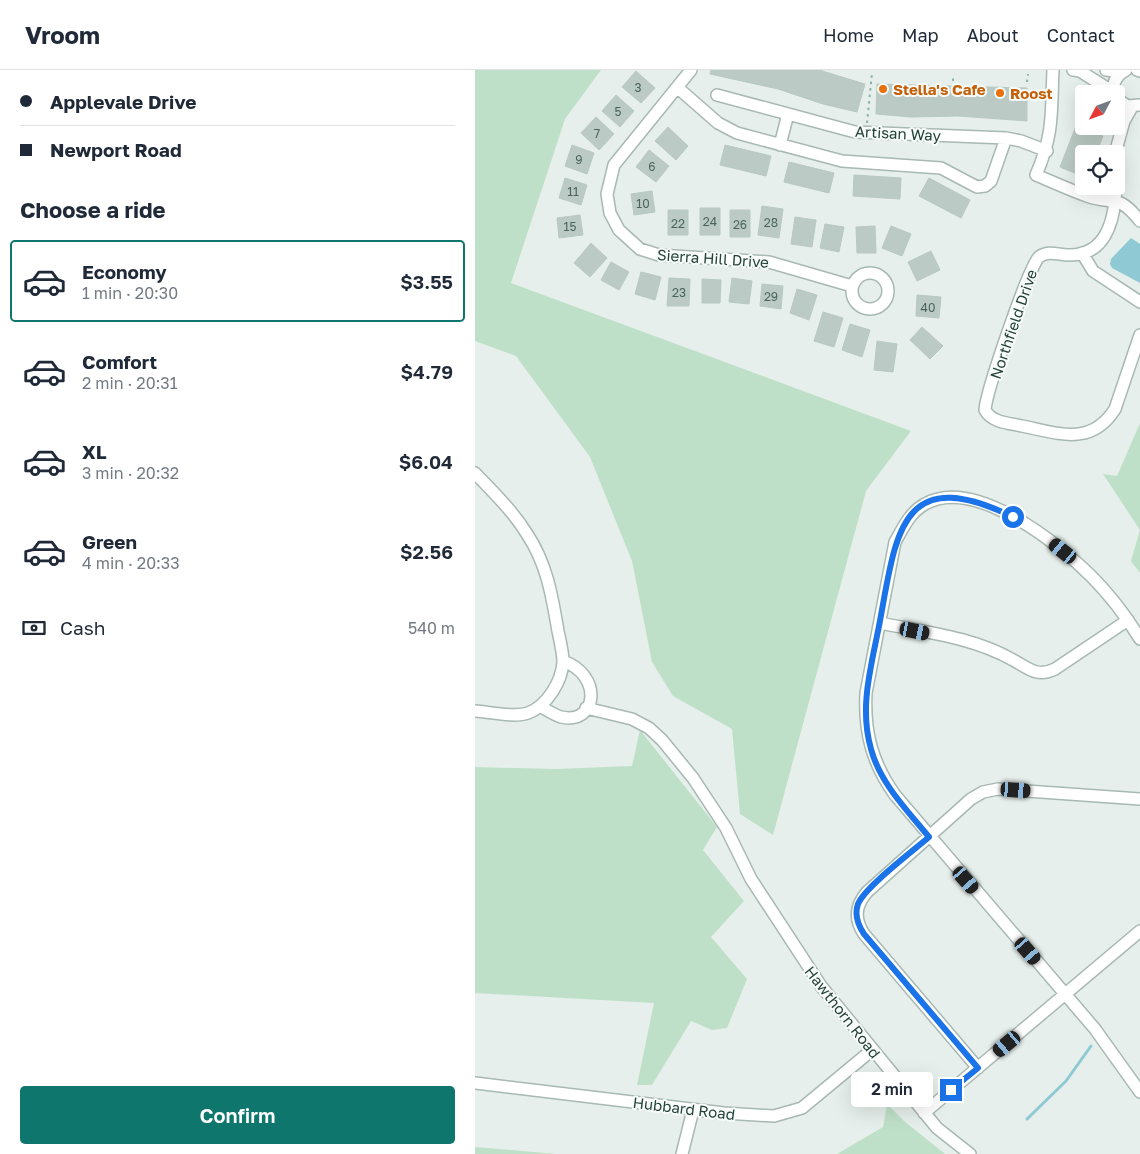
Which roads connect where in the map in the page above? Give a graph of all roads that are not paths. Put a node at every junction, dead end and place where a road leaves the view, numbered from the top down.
1 (691, 70) edge
2 (1053, 70) edge
3 (1079, 70) edge
4 (1106, 70) edge
5 (1124, 71) edge
6 (1101, 85) edge
7 (1113, 85) edge
8 (678, 88) junction
9 (717, 95) dead end
10 (1136, 106) edge
11 (788, 114) junction
12 (1006, 138) junction
13 (780, 145) junction
14 (1118, 145) edge
15 (1047, 150) junction
16 (1115, 195) edge
17 (1115, 200) junction
18 (1140, 221) edge
19 (1082, 253) junction
20 (852, 286) dead end
21 (1140, 302) edge
22 (1140, 335) edge
23 (475, 473) edge
24 (1128, 620) junction
25 (880, 623) junction
26 (1140, 639) edge
27 (563, 661) junction
28 (540, 706) junction
29 (586, 708) junction
30 (475, 711) edge
31 (1140, 798) edge
32 (929, 837) junction
33 (1140, 931) edge
34 (1065, 994) junction
35 (872, 1050) junction
36 (978, 1068) junction
37 (475, 1083) edge
38 (1140, 1092) edge
39 (693, 1110) junction
40 (924, 1113) junction
41 (682, 1154) edge
42 (970, 1154) edge

1 - 8 street, Sierra Hill Drive
2 - 15 street
3 - 6 street
4 - 5 street
5 - 7 street
8 - 13 street
8 - 20 street, Sierra Hill Drive
9 - 11 street, Artisan Way
10 - 14 street
11 - 12 street, Artisan Way
11 - 13 street
12 - 13 street
12 - 15 street, Artisan Way
15 - 17 street
16 - 17 street
17 - 18 street
17 - 19 street
19 - 21 street
19 - 22 street, Northfield Drive
23 - 27 street
24 - 25 street
24 - 25 street
24 - 26 street
25 - 32 street
27 - 28 street
27 - 29 street
28 - 29 street
28 - 30 street
29 - 35 street, Hawthorn Road
31 - 32 street
32 - 34 street
32 - 36 street
33 - 34 street
34 - 36 street
34 - 38 street
35 - 39 street, Hubbard Road
35 - 40 street, Hawthorn Road
36 - 40 street
37 - 39 street, Hubbard Road
39 - 41 street
40 - 42 street, Hawthorn Road

